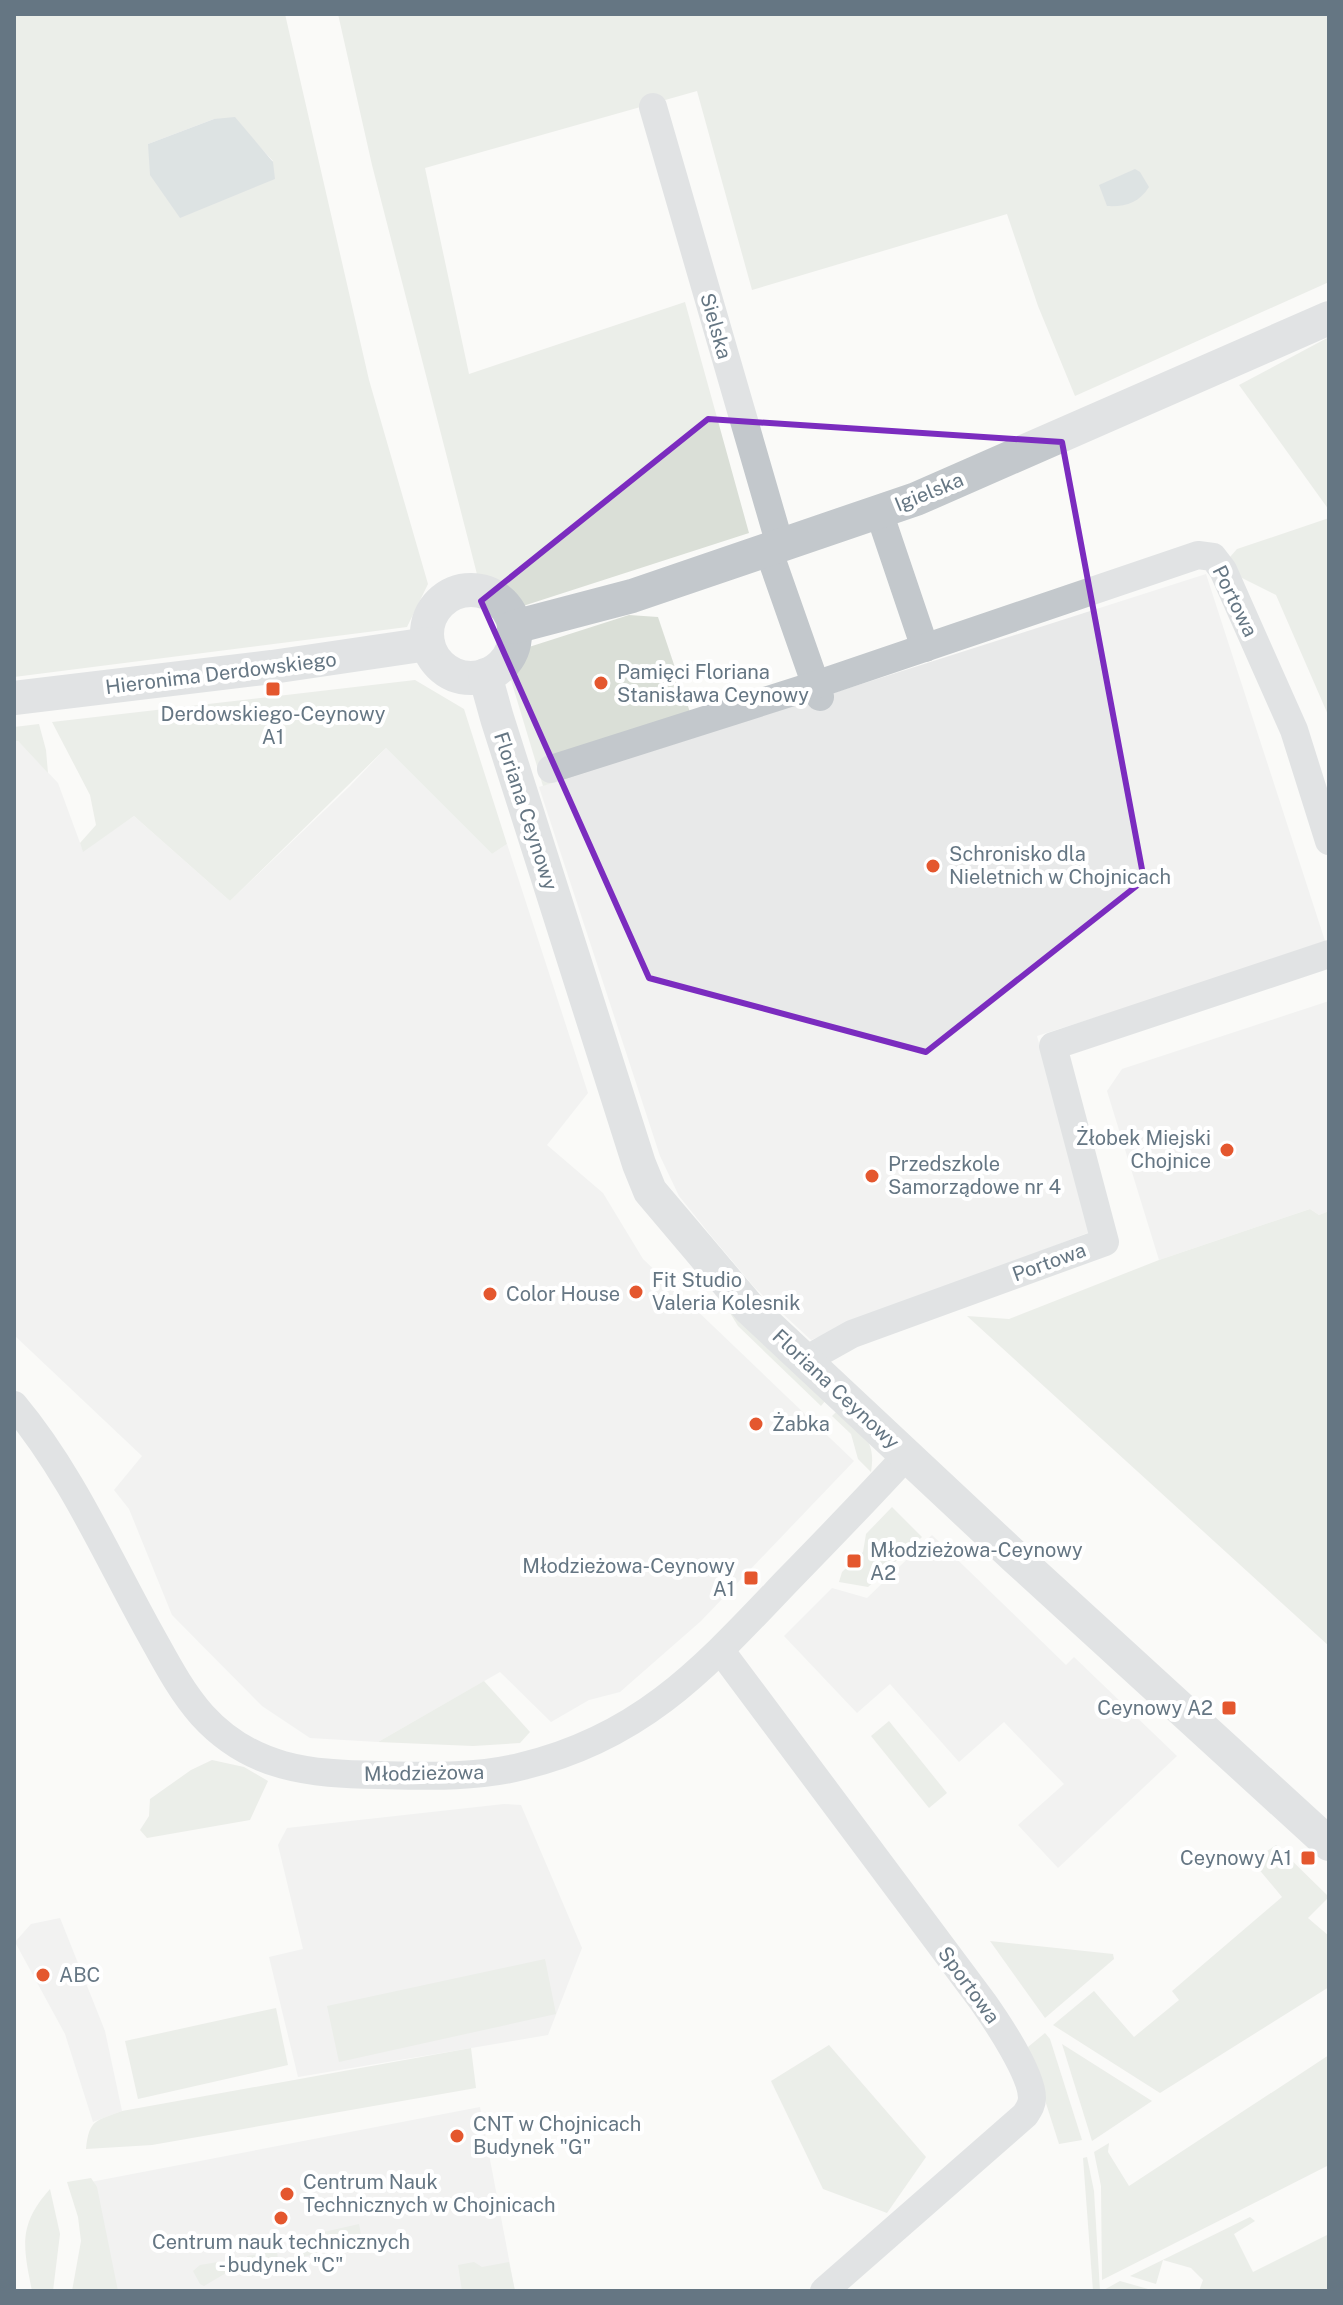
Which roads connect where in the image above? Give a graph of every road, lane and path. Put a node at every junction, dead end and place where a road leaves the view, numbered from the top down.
1 (653, 107) dead end
2 (1329, 318) edge
3 (879, 512) junction
4 (774, 547) junction
5 (514, 627) junction
6 (428, 644) junction
7 (925, 648) junction
8 (485, 675) junction
9 (818, 691) junction
10 (14, 698) edge
11 (551, 769) dead end
12 (1329, 841) edge
13 (1329, 954) edge
14 (808, 1364) junction
15 (14, 1405) edge
16 (907, 1455) junction
17 (721, 1651) junction
18 (1329, 1844) edge
19 (824, 2291) edge

1 - 4 street, Sielska
2 - 3 street, Igielska
3 - 4 street, Igielska
3 - 7 street
4 - 5 street, Igielska
4 - 9 street
5 - 6 street
5 - 8 street
6 - 8 street
6 - 10 street, Hieronima Derdowskiego
7 - 9 street, Portowa
7 - 12 street, Portowa
8 - 14 street, Floriana Ceynowy
9 - 11 street, Portowa
13 - 14 street, Portowa
14 - 16 street, Floriana Ceynowy
15 - 17 street, Młodzieżowa
16 - 17 street, Młodzieżowa
16 - 18 street, Floriana Ceynowy
17 - 19 street, Sportowa

